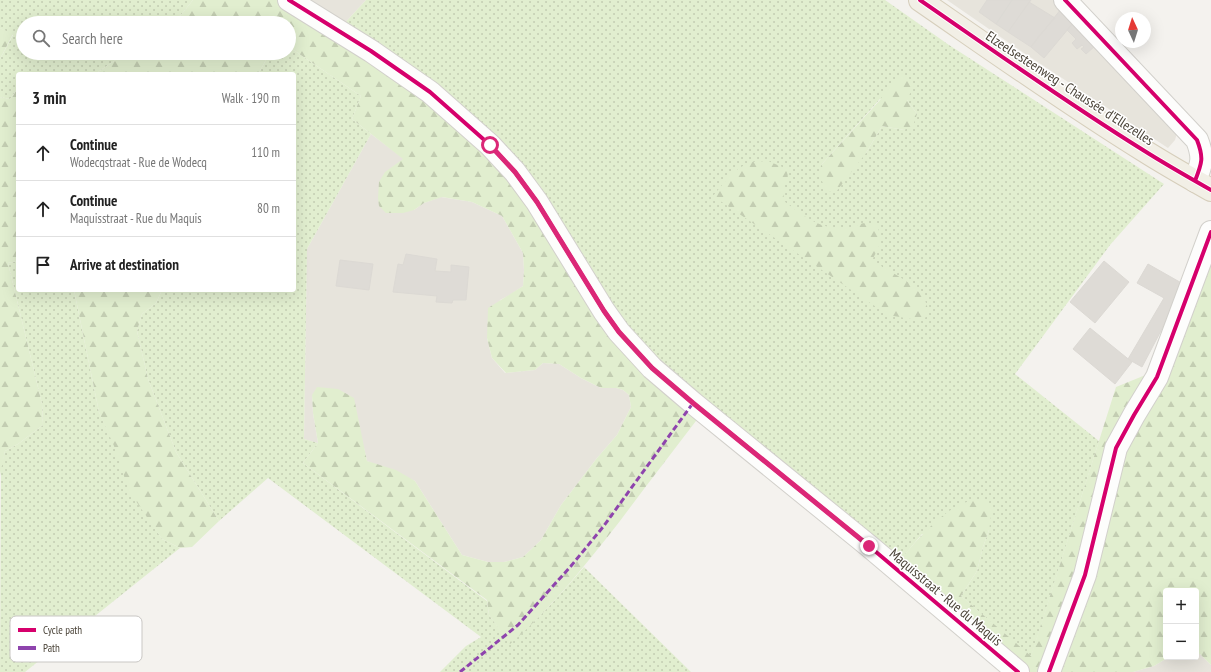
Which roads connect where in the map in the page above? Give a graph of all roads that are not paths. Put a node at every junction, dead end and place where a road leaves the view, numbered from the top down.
1 (289, 0) edge
2 (920, 0) edge
3 (1065, 0) edge
4 (1203, 186) edge
5 (1211, 232) edge
6 (1018, 672) edge
7 (1049, 672) edge

1 - 6 street, Maquisstraat - Rue du Maquis
2 - 4 main road, Elzeelsesteenweg - Chaussée d'Ellezelles
3 - 4 street
5 - 7 street

